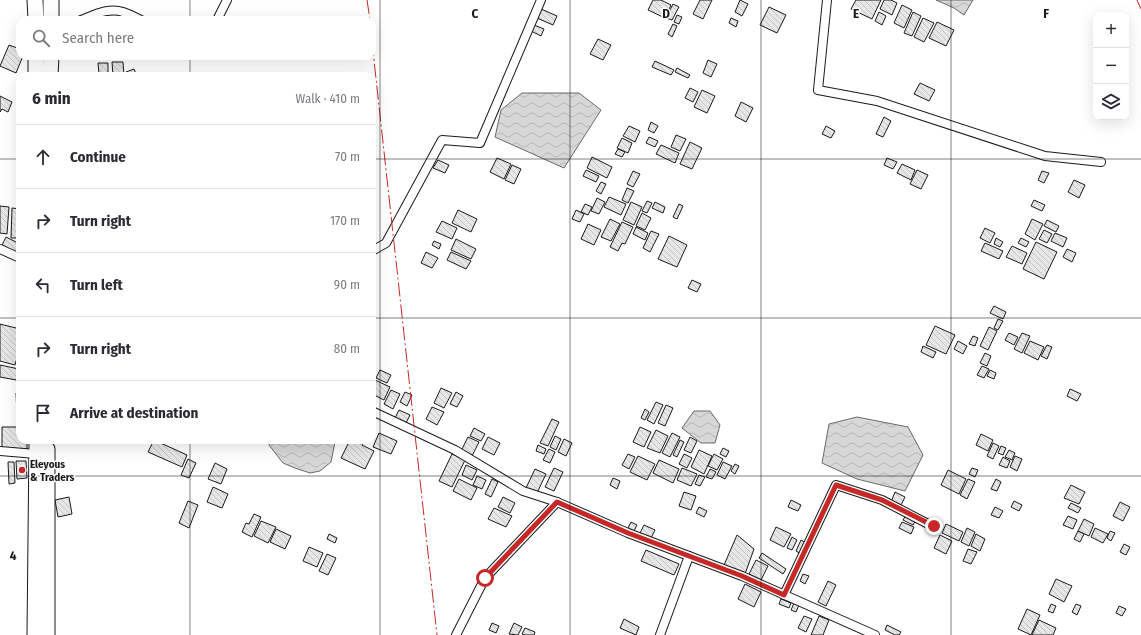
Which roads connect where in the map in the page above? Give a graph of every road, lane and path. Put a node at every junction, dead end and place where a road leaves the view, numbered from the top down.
1 (35, 0) edge
2 (51, 0) edge
3 (227, 0) edge
4 (541, 0) edge
5 (827, 0) edge
6 (36, 16) edge
7 (51, 16) edge
8 (91, 16) edge
9 (132, 16) edge
10 (219, 16) edge
11 (36, 60) edge
12 (51, 60) edge
13 (36, 72) edge
14 (50, 72) edge
15 (1101, 162) dead end
16 (0, 249) edge
17 (376, 249) edge
18 (16, 256) edge
19 (376, 412) edge
20 (47, 444) edge
21 (36, 447) edge
22 (0, 451) edge
23 (557, 502) junction
24 (934, 526) dead end
25 (689, 556) junction
26 (784, 595) junction
27 (35, 635) edge
28 (47, 635) edge
29 (456, 635) edge
30 (660, 635) edge
31 (875, 635) edge

1 - 6 highway
2 - 7 highway
3 - 10 street
4 - 17 street
5 - 15 street
8 - 9 street
11 - 13 highway
12 - 14 highway
16 - 18 street
19 - 23 street
20 - 28 highway
21 - 22 street
21 - 27 highway
23 - 25 street
23 - 29 street
24 - 26 street
25 - 26 street
25 - 30 street
26 - 31 street

